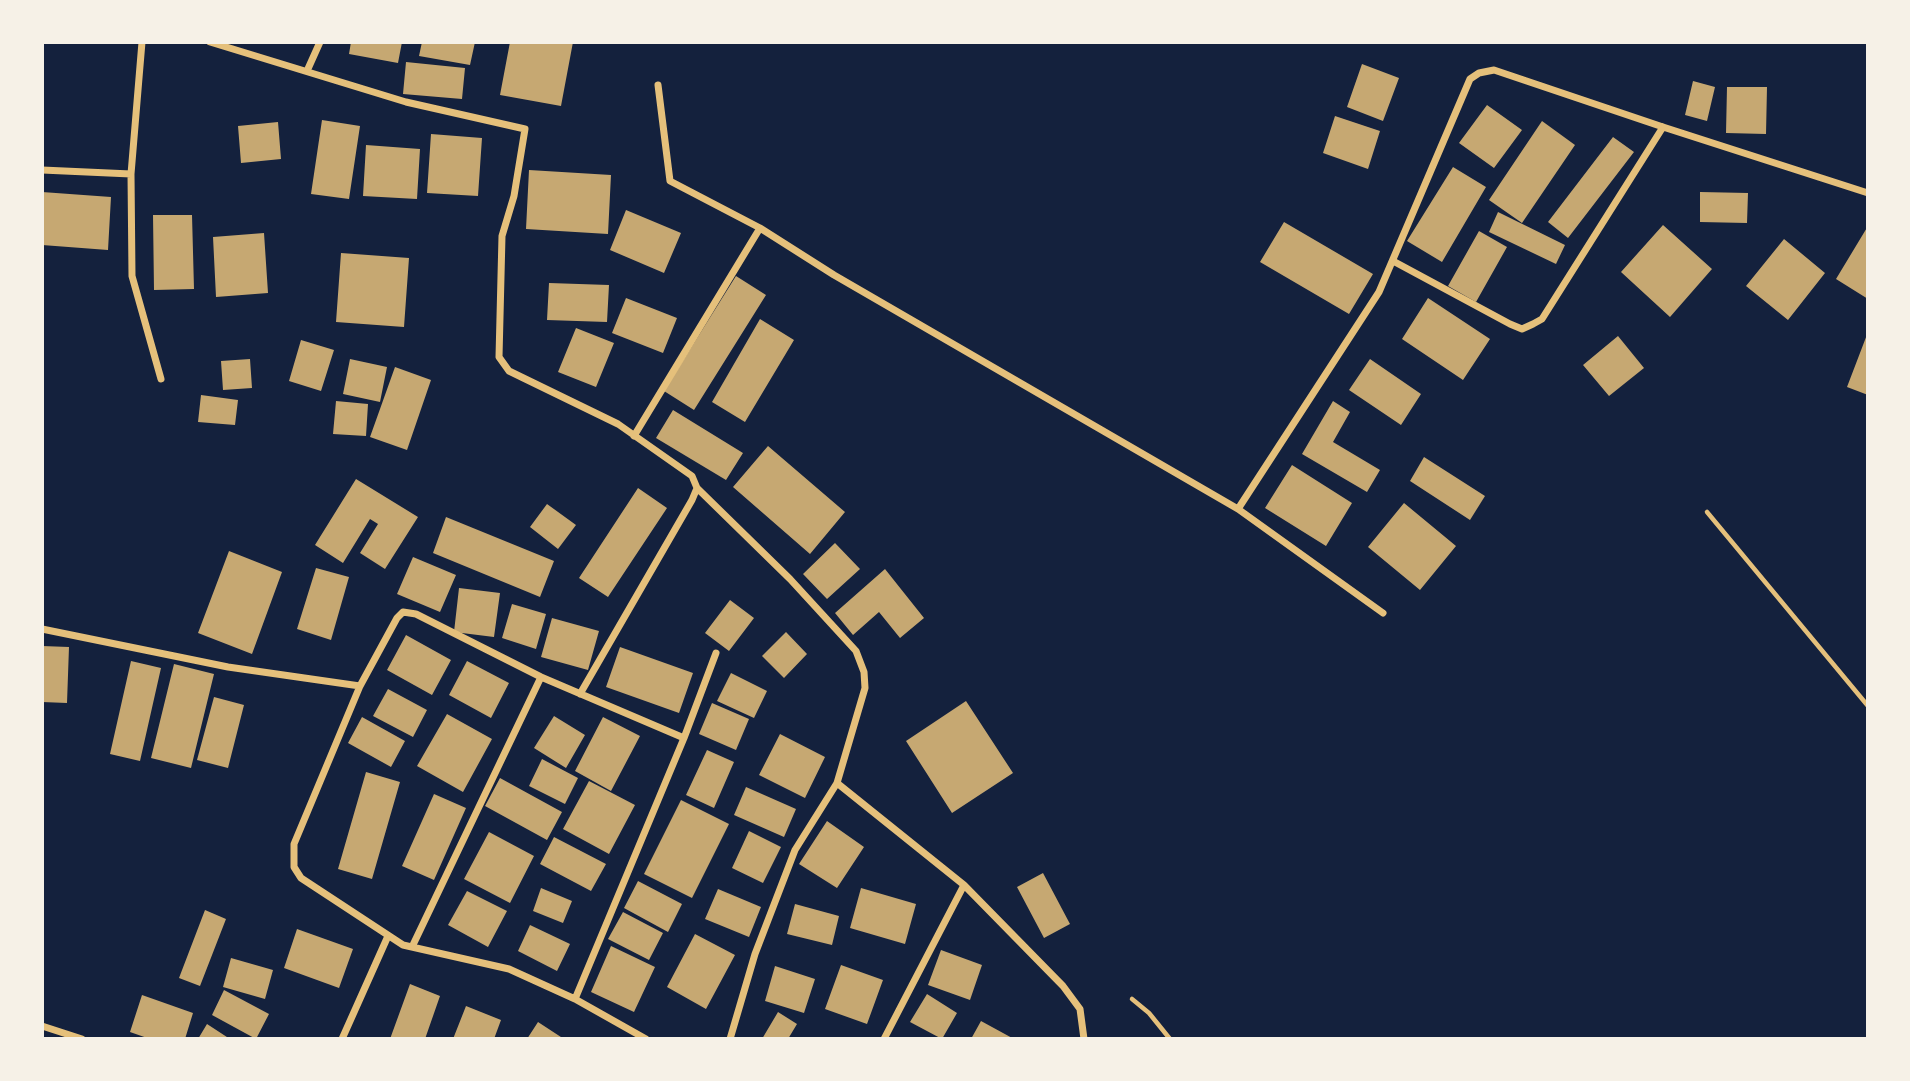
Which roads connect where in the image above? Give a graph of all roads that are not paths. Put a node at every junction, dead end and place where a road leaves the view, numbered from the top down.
1 (142, 42) edge
2 (210, 42) edge
3 (320, 42) edge
4 (307, 71) junction
5 (658, 85) dead end
6 (1662, 127) junction
7 (42, 170) edge
8 (131, 173) junction
9 (1868, 193) edge
10 (760, 228) junction
11 (1393, 261) junction
12 (162, 379) dead end
13 (634, 436) junction
14 (697, 488) junction
15 (1237, 509) junction
16 (1383, 613) dead end
17 (42, 629) edge
18 (716, 653) dead end
19 (541, 677) junction
20 (359, 686) junction
21 (580, 694) junction
22 (684, 738) junction
23 (837, 783) junction
24 (964, 886) junction
25 (388, 936) junction
26 (412, 947) junction
27 (575, 999) junction
28 (42, 1026) edge
29 (82, 1039) edge
30 (342, 1039) edge
31 (646, 1039) edge
32 (730, 1039) edge
33 (884, 1039) edge
34 (1084, 1039) edge

1 - 8 street
2 - 4 street
3 - 4 street
4 - 13 street
5 - 10 street
6 - 9 street
6 - 11 street
6 - 11 street
7 - 8 street
8 - 12 street
10 - 13 street
10 - 15 street
11 - 15 street
13 - 14 street
14 - 21 street
14 - 23 street
15 - 16 street
17 - 20 street
18 - 22 street
19 - 20 street
19 - 21 street
19 - 26 street
20 - 25 street
21 - 22 street
22 - 27 street
23 - 24 street
23 - 32 street
24 - 33 street
24 - 34 street
25 - 26 street
25 - 30 street
26 - 27 street
27 - 31 street
28 - 29 street

